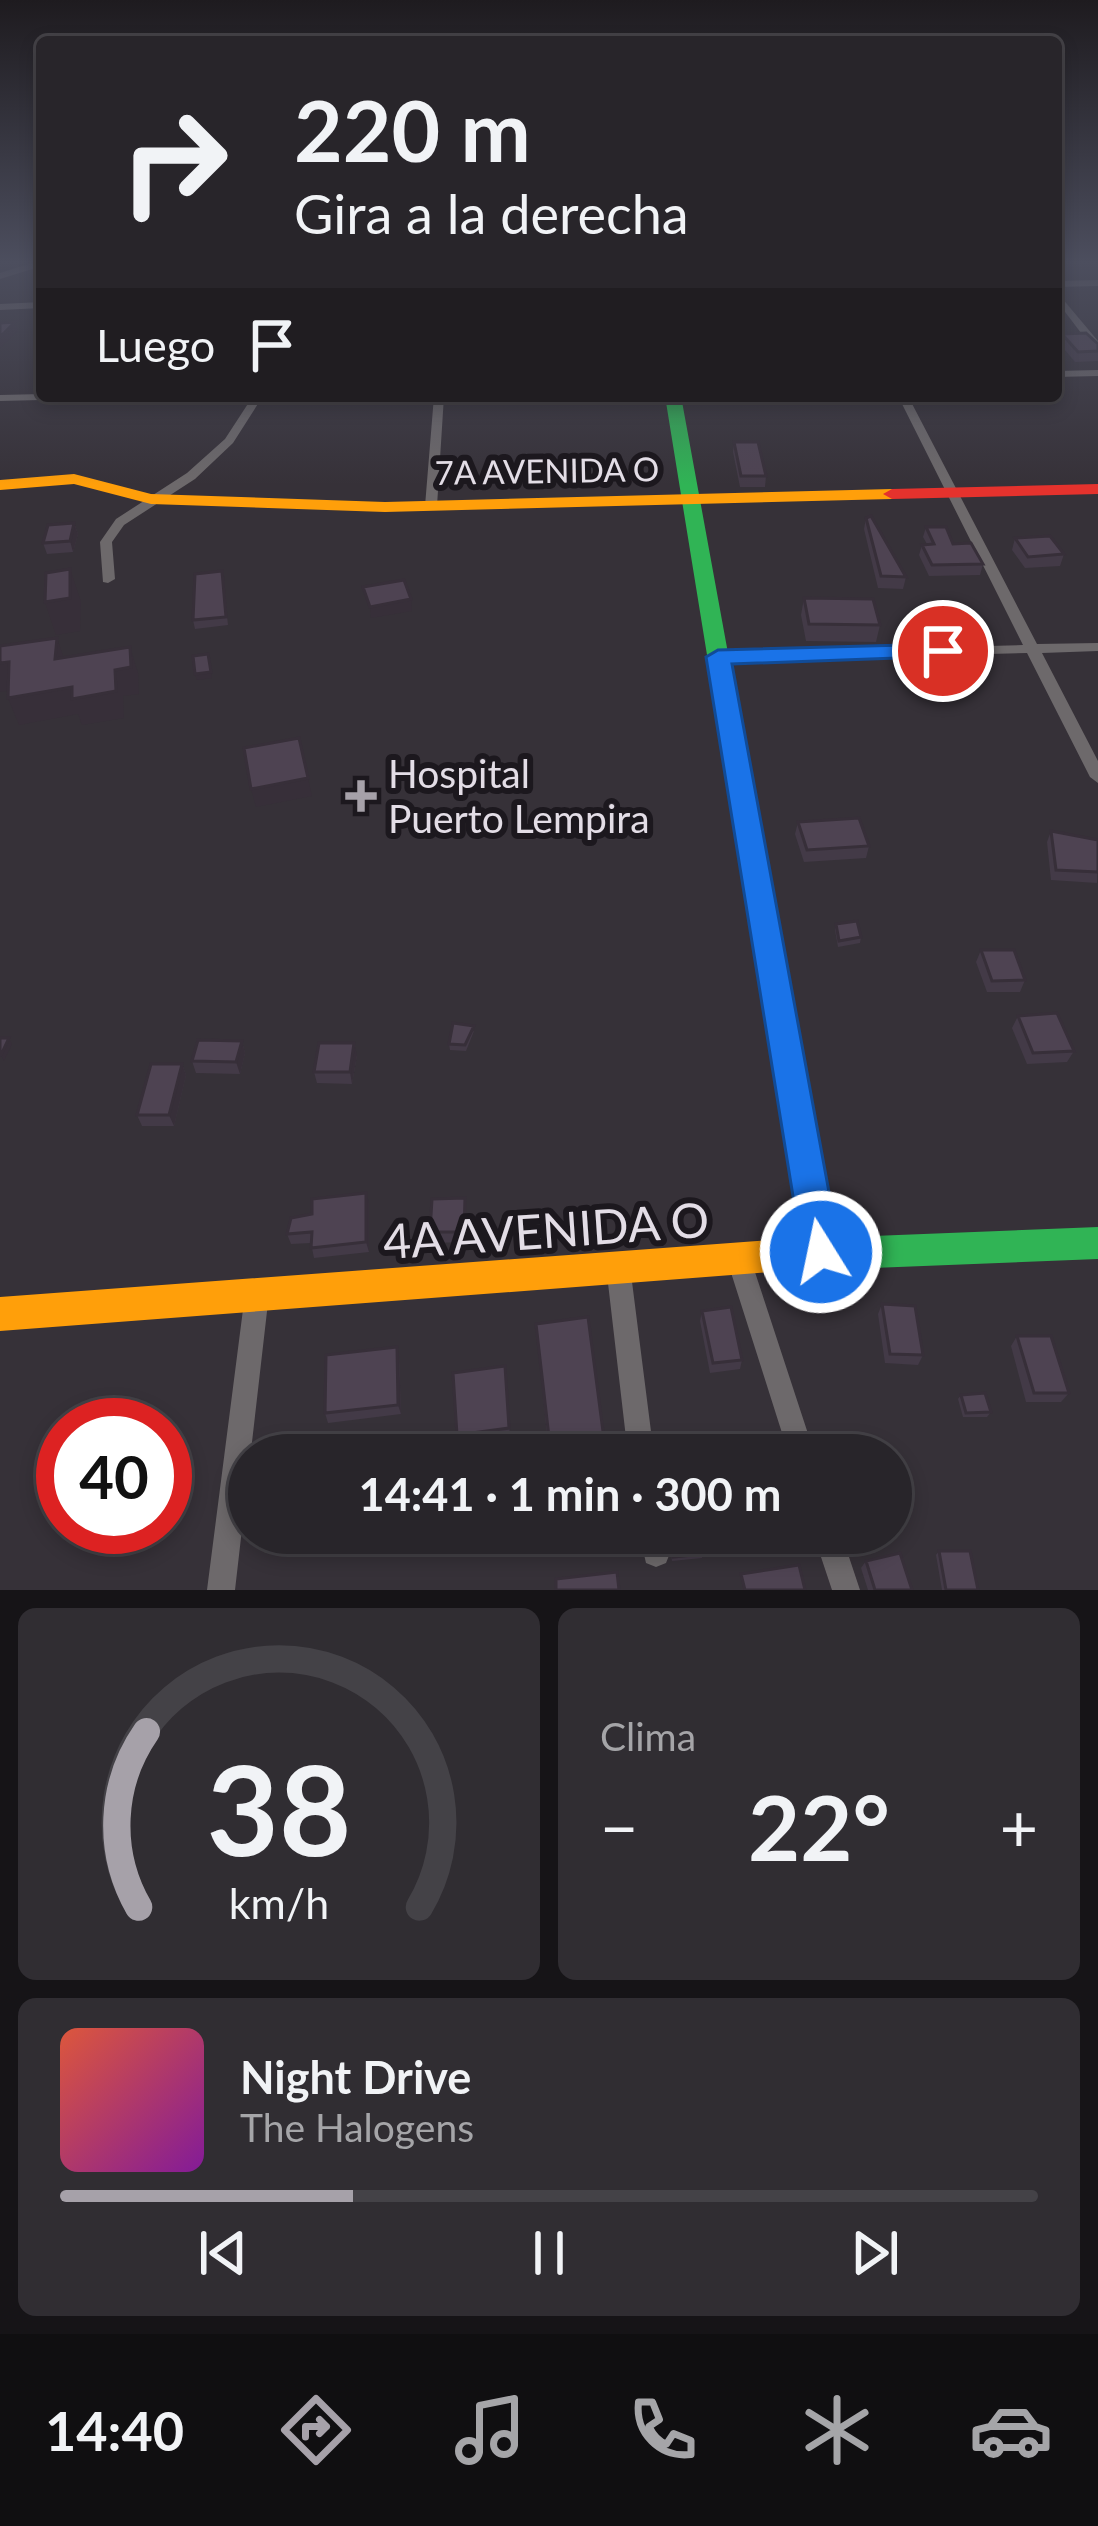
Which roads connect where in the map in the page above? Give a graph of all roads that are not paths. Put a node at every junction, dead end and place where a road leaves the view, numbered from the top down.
1 (1098, 373) edge
2 (1062, 374) edge
3 (36, 397) edge
4 (0, 398) edge
5 (254, 402) edge
6 (439, 402) edge
7 (674, 402) edge
8 (906, 402) edge
9 (0, 485) edge
10 (1098, 490) edge
11 (954, 495) junction
12 (151, 499) junction
13 (692, 500) junction
14 (431, 506) junction
15 (109, 579) dead end
16 (1098, 647) edge
17 (1032, 649) junction
18 (718, 657) junction
19 (1098, 778) edge
20 (1098, 1243) edge
21 (821, 1252) junction
22 (739, 1260) junction
23 (618, 1266) junction
24 (257, 1294) junction
25 (0, 1314) edge
26 (638, 1434) edge
27 (795, 1434) edge
28 (834, 1554) edge
29 (221, 1590) edge
30 (846, 1590) edge

1 - 2 street
3 - 4 street
5 - 12 street
6 - 14 street
7 - 13 street
8 - 11 street
9 - 12 street, 7A AVENIDA O
10 - 11 street, 7A AVENIDA O
11 - 13 street, 7A AVENIDA O
11 - 17 street
12 - 14 street, 7A AVENIDA O
12 - 15 street
13 - 14 street, 7A AVENIDA O
13 - 18 street
16 - 17 street
17 - 18 street
17 - 19 street
18 - 21 street
20 - 21 street, 4A AVENIDA O
21 - 22 street, 4A AVENIDA O
22 - 23 street, 4A AVENIDA O
22 - 27 street
23 - 24 street, 4A AVENIDA O
23 - 26 street
24 - 25 street, 4A AVENIDA O
24 - 29 street
28 - 30 street

